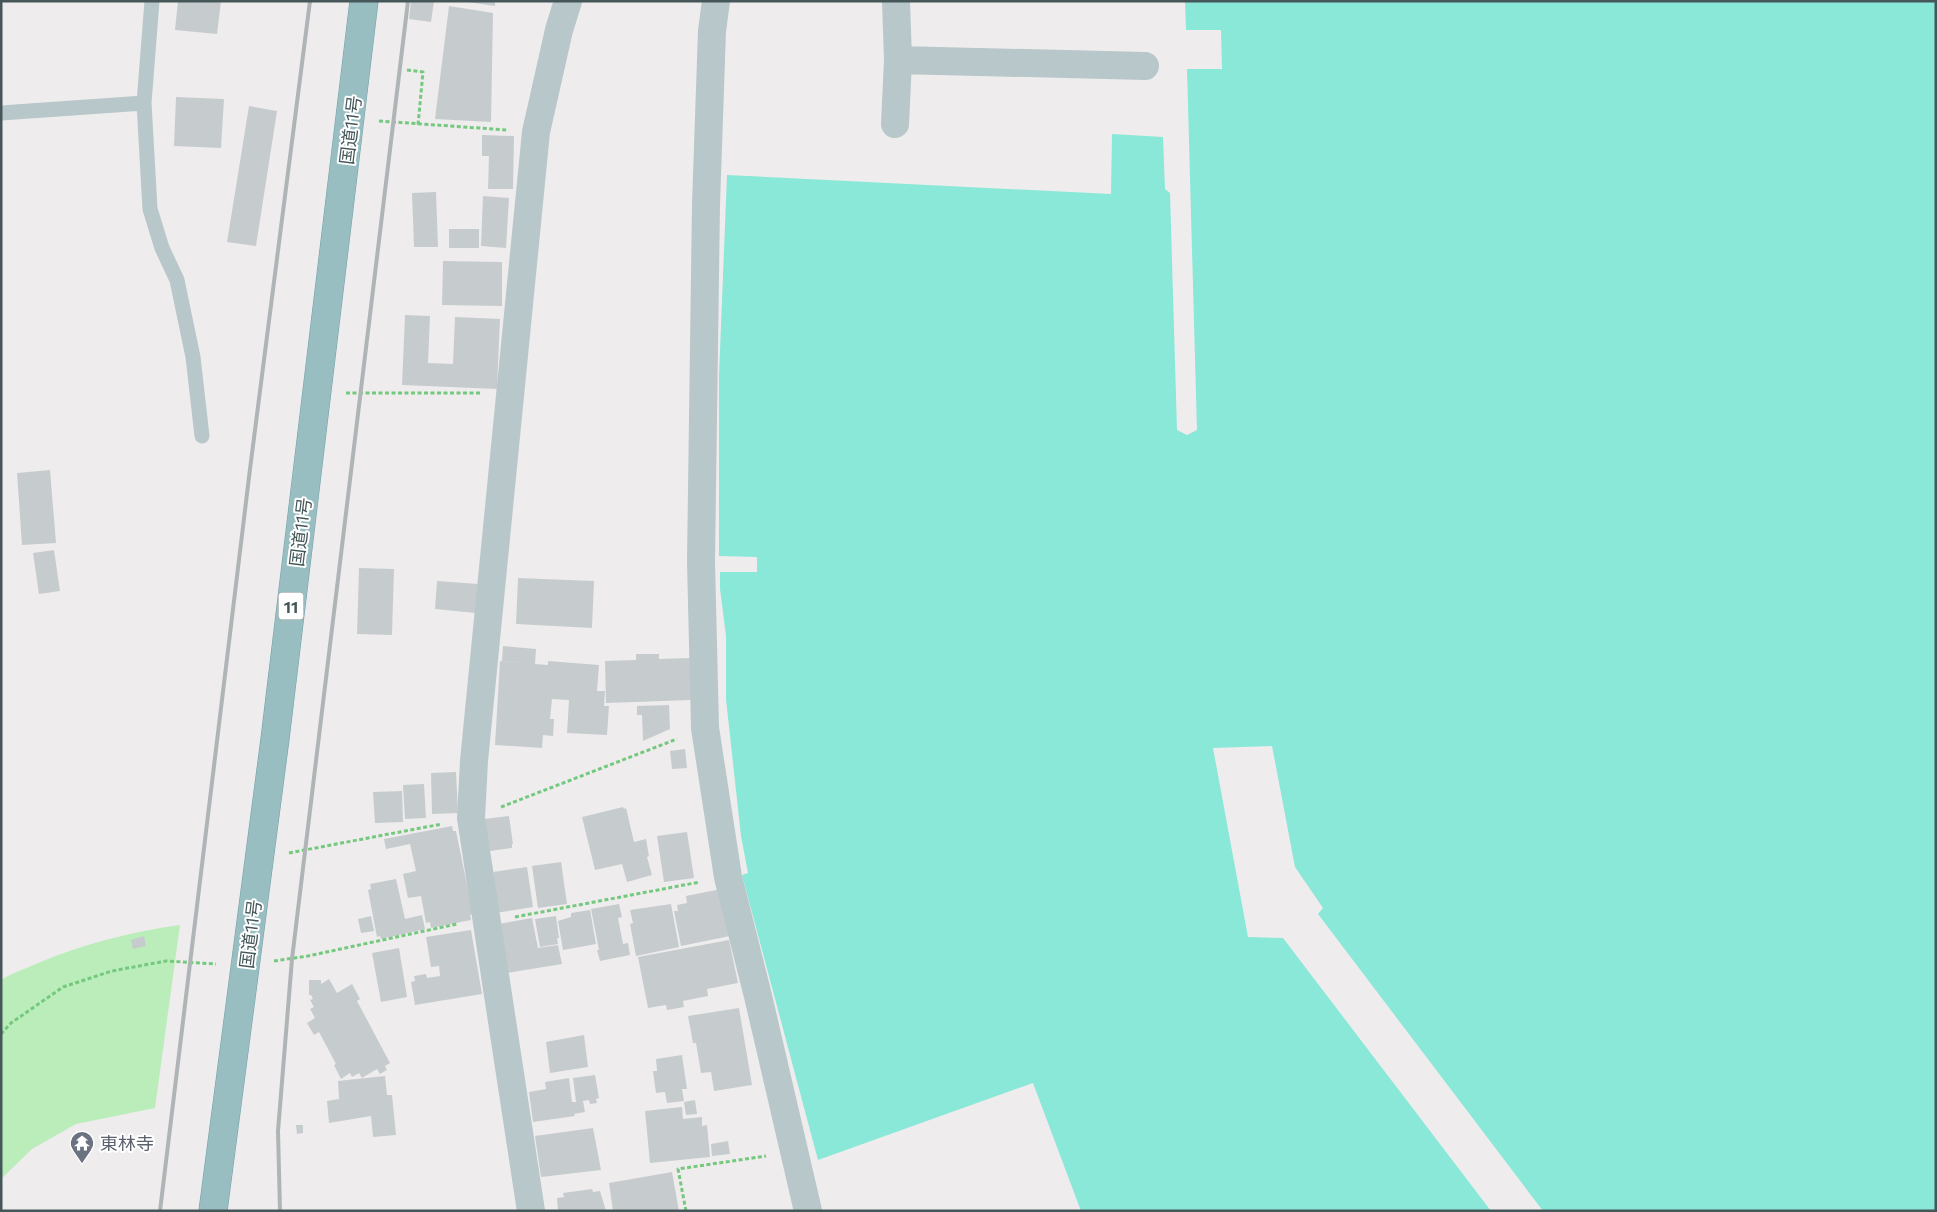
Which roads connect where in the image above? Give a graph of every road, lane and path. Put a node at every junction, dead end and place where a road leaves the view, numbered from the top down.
1 (152, 1) edge
2 (364, 1) edge
3 (568, 1) edge
4 (716, 1) edge
5 (896, 1) edge
6 (898, 60) junction
7 (1145, 66) dead end
8 (406, 70) dead end
9 (144, 103) junction
10 (1, 113) edge
11 (373, 120) dead end
12 (895, 124) dead end
13 (418, 125) junction
14 (536, 132) junction
15 (338, 393) dead end
16 (510, 394) junction
17 (202, 436) dead end
18 (217, 964) dead end
19 (1, 1034) edge
20 (794, 1151) junction
21 (213, 1211) edge
22 (531, 1211) edge
23 (686, 1211) edge
24 (808, 1211) edge

1 - 9 lane
2 - 21 highway, 国道11号 / 11
3 - 14 street
4 - 20 street
5 - 6 street
6 - 7 street
6 - 12 street
8 - 13 path
9 - 10 lane
9 - 17 lane
11 - 13 path
13 - 14 path
14 - 16 street
15 - 16 path
16 - 22 street
18 - 19 path
20 - 23 path
20 - 24 street

